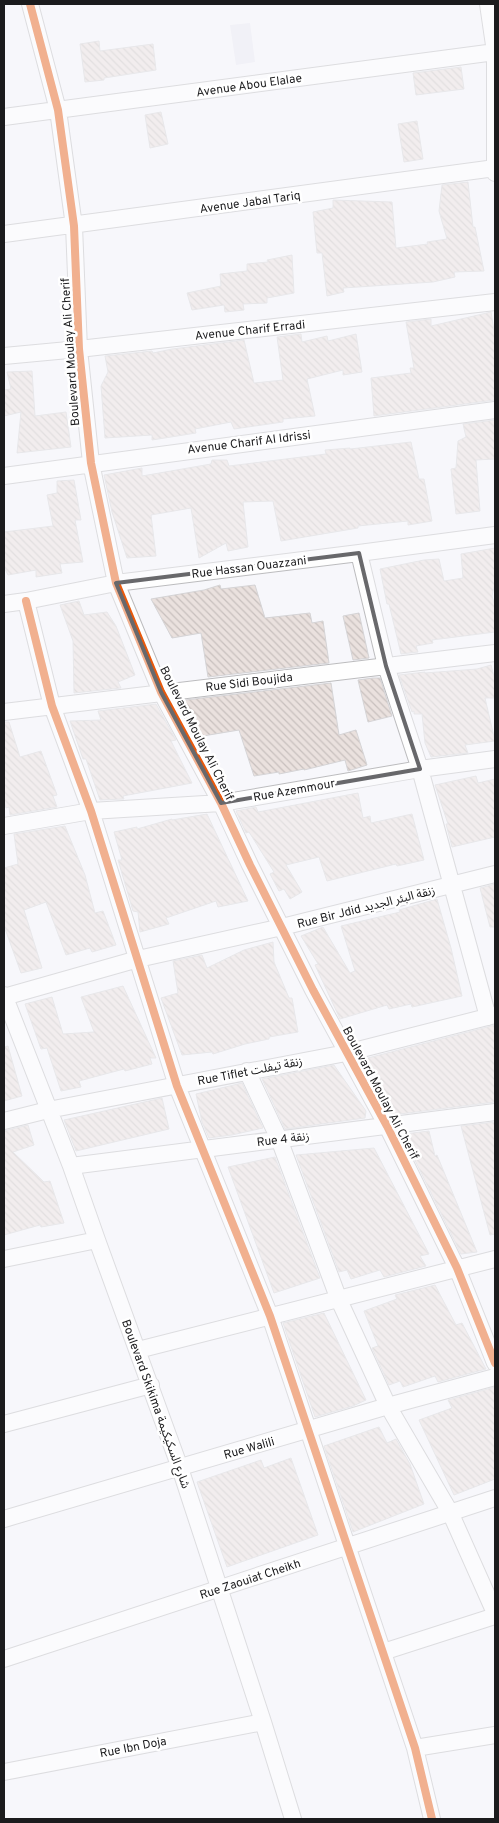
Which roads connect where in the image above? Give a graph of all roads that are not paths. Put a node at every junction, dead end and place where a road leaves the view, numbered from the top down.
1 (30, 4) edge
2 (488, 4) edge
3 (495, 52) edge
4 (58, 110) junction
5 (4, 117) edge
6 (495, 170) edge
7 (74, 226) junction
8 (4, 234) edge
9 (495, 302) edge
10 (79, 349) junction
11 (4, 356) edge
12 (495, 410) edge
13 (90, 463) junction
14 (4, 476) edge
15 (495, 535) edge
16 (359, 553) junction
17 (116, 583) junction
18 (26, 601) junction
19 (4, 604) edge
20 (495, 653) edge
21 (386, 666) junction
22 (161, 692) junction
23 (52, 706) junction
24 (4, 712) edge
25 (495, 759) edge
26 (420, 769) junction
27 (220, 802) junction
28 (91, 811) junction
29 (4, 826) edge
30 (495, 874) edge
31 (451, 885) junction
32 (282, 927) junction
33 (138, 959) junction
34 (4, 996) edge
35 (491, 1016) edge
36 (346, 1052) junction
37 (247, 1072) junction
38 (177, 1086) junction
39 (48, 1110) junction
40 (495, 1112) edge
41 (4, 1121) edge
42 (388, 1126) junction
43 (279, 1139) junction
44 (201, 1148) junction
45 (71, 1166) junction
46 (96, 1240) junction
47 (495, 1259) edge
48 (4, 1260) edge
49 (458, 1268) junction
50 (339, 1300) junction
51 (270, 1316) junction
52 (138, 1350) junction
53 (495, 1363) edge
54 (495, 1377) edge
55 (151, 1385) junction
56 (388, 1406) junction
57 (4, 1424) edge
58 (309, 1431) junction
59 (180, 1468) junction
60 (495, 1498) edge
61 (450, 1512) junction
62 (4, 1519) edge
63 (347, 1546) junction
64 (220, 1588) junction
65 (495, 1615) edge
66 (383, 1652) junction
67 (4, 1659) edge
68 (263, 1722) junction
69 (495, 1735) edge
70 (415, 1748) junction
71 (4, 1772) edge
72 (293, 1819) edge
73 (432, 1819) edge

1 - 4 street, Boulevard Moulay Ali Cherif
2 - 3 street
3 - 4 street, Avenue Abou Elalae
3 - 6 street
4 - 5 street, Avenue Abou Elalae
4 - 7 street, Boulevard Moulay Ali Cherif
6 - 7 street, Avenue Jabal Tariq
7 - 8 street, Avenue Jabal Tariq
7 - 10 street, Boulevard Moulay Ali Cherif
9 - 10 street, Avenue Charif Erradi
10 - 11 street, Avenue Charif Erradi
10 - 13 street, Boulevard Moulay Ali Cherif
12 - 13 street, Avenue Charif Al Idrissi
13 - 14 street, Avenue Charif Al Idrissi
13 - 17 street, Boulevard Moulay Ali Cherif
15 - 16 street, Rue Hassan Ouazzani
16 - 17 street, Rue Hassan Ouazzani
16 - 21 street
17 - 18 street, Rue Hassan Ouazzani
17 - 22 street, Boulevard Moulay Ali Cherif
18 - 19 street, Rue Hassan Ouazzani
18 - 23 street
20 - 21 street, Rue Sidi Boujida
21 - 22 street, Rue Sidi Boujida
21 - 26 street
22 - 23 street, Rue Sidi Boujida
22 - 27 street, Boulevard Moulay Ali Cherif
23 - 24 street, Rue Sidi Boujida
23 - 28 street
25 - 26 street, Rue Azemmour
26 - 27 street, Rue Azemmour
26 - 31 street
27 - 28 street, Rue Azemmour
27 - 32 street, Boulevard Moulay Ali Cherif
28 - 29 street, Rue Azemmour
28 - 33 street
30 - 31 street, Rue Bir Jdid زنقة البئر الجديد
31 - 32 street, Rue Bir Jdid زنقة البئر الجديد
31 - 35 street
32 - 33 street, Rue Bir Jdid زنقة البئر الجديد
32 - 36 street, Boulevard Moulay Ali Cherif
33 - 34 street, Rue Bir Jdid زنقة البئر الجديد
33 - 38 street
34 - 39 street, Boulevard Skikima شارع السكيكيمة
35 - 36 street, Rue Tiflet زنقة تيفلت
36 - 37 street, Rue Tiflet زنقة تيفلت
36 - 42 street, Boulevard Moulay Ali Cherif
37 - 38 street, Rue Tiflet زنقة تيفلت
37 - 43 street
38 - 39 street, Rue Tiflet زنقة تيفلت
38 - 44 street
39 - 41 street, Rue Tiflet زنقة تيفلت
39 - 45 street, Boulevard Skikima شارع السكيكيمة
40 - 42 street, Rue 4 زنقة
42 - 43 street, Rue 4 زنقة
42 - 49 street, Boulevard Moulay Ali Cherif
43 - 44 street, Rue 4 زنقة
43 - 50 street
44 - 45 street, Rue 4 زنقة
44 - 51 street
45 - 46 street, Boulevard Skikima شارع السكيكيمة
46 - 48 street
46 - 52 street, Boulevard Skikima شارع السكيكيمة
47 - 49 street
49 - 50 street
49 - 53 street, Boulevard Moulay Ali Cherif
50 - 51 street
50 - 56 street
51 - 52 street
51 - 58 street
52 - 55 street, Boulevard Skikima شارع السكيكيمة
54 - 56 street, Rue Walili
55 - 57 street
55 - 59 street, Boulevard Skikima شارع السكيكيمة
56 - 58 street, Rue Walili
56 - 61 street
58 - 59 street, Rue Walili
58 - 63 street
59 - 62 street, Rue Walili
59 - 64 street, Boulevard Skikima شارع السكيكيمة
60 - 61 street, Rue Zaouiat Cheikh
61 - 63 street, Rue Zaouiat Cheikh
61 - 65 street
63 - 64 street, Rue Zaouiat Cheikh
63 - 66 street
64 - 67 street, Rue Zaouiat Cheikh
64 - 68 street, Boulevard Skikima شارع السكيكيمة
65 - 66 street
66 - 70 street
68 - 71 street, Rue Ibn Doja
68 - 72 street, Boulevard Skikima شارع السكيكيمة
69 - 70 street
70 - 73 street

